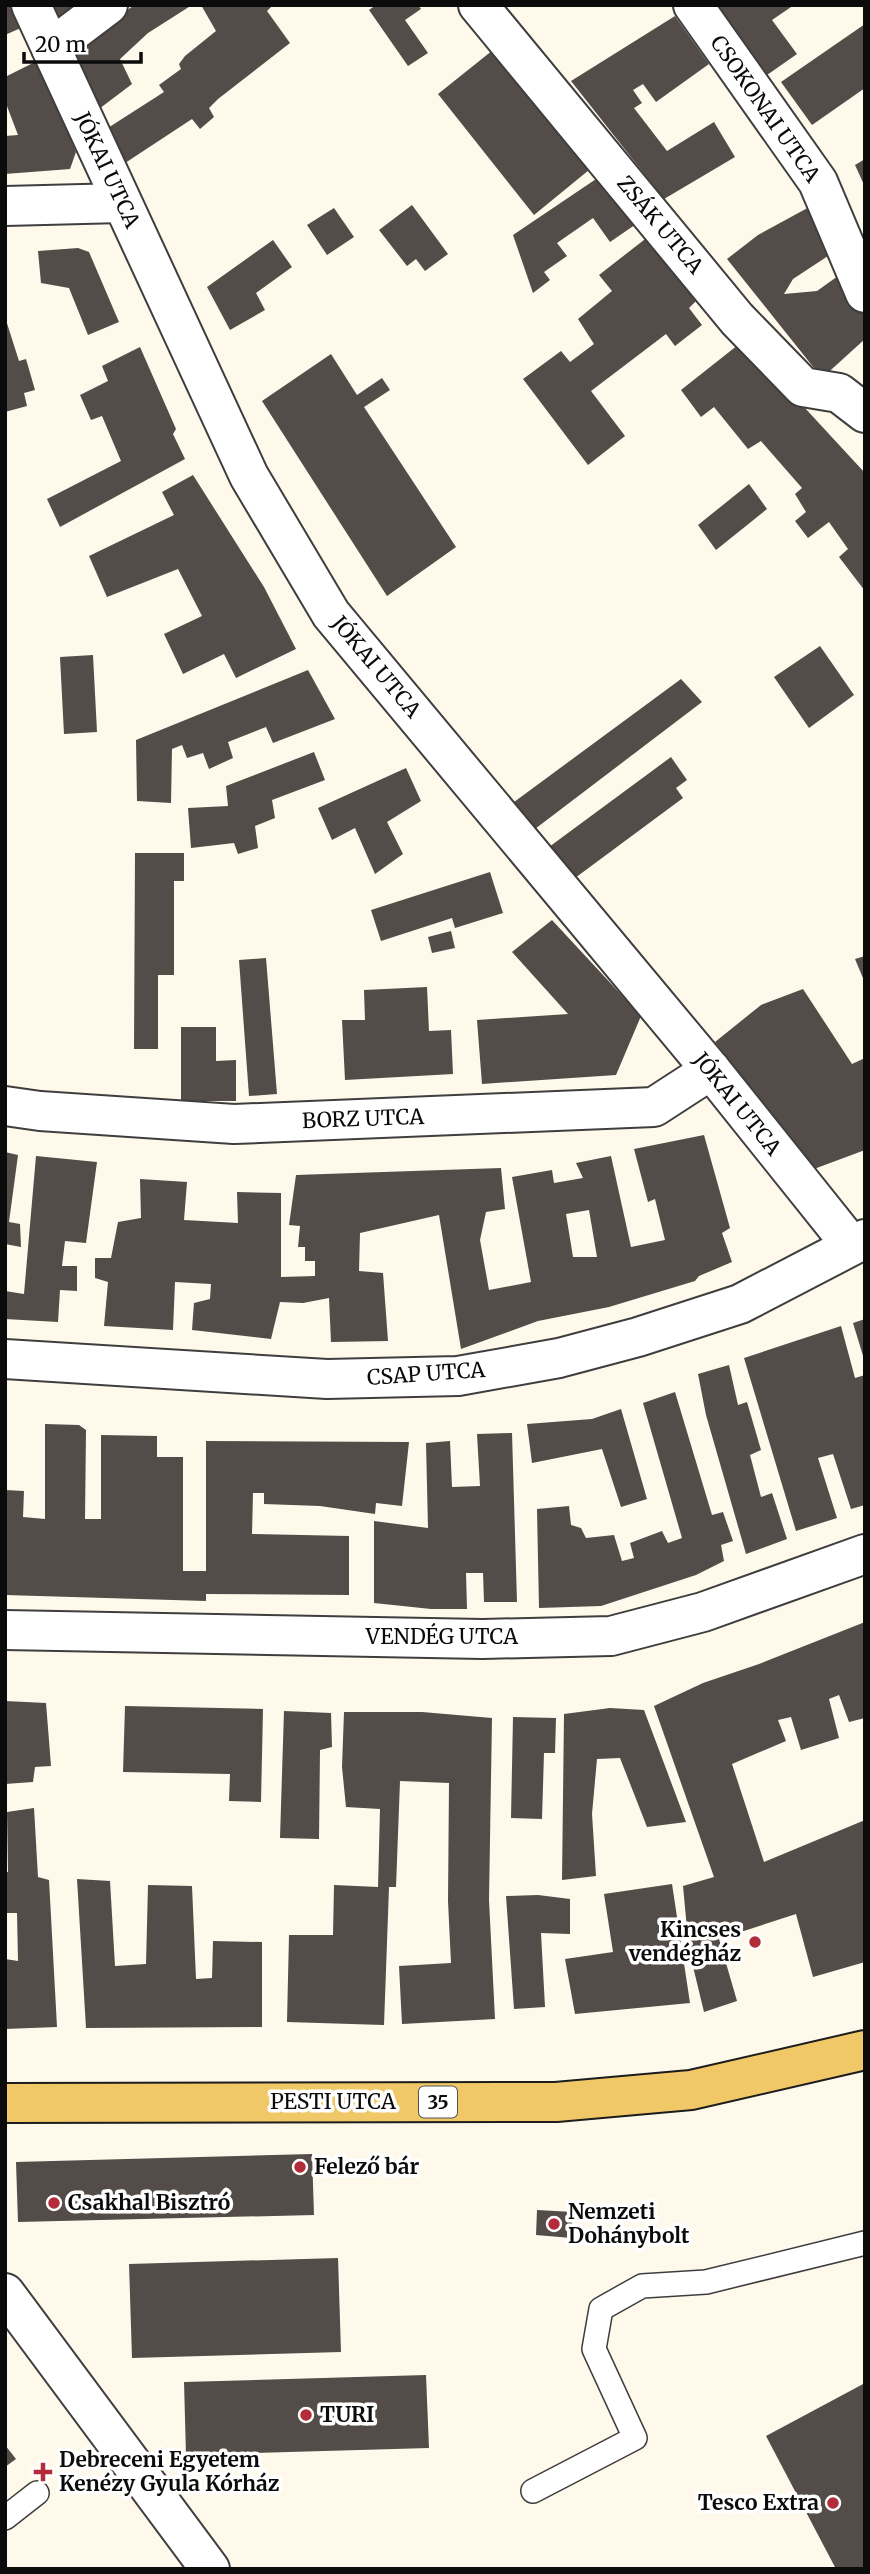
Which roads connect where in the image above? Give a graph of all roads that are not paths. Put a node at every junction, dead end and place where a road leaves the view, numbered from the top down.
1 (31, 5) edge
2 (108, 5) edge
3 (478, 5) edge
4 (692, 5) edge
5 (51, 48) junction
6 (122, 203) junction
7 (5, 206) edge
8 (865, 293) edge
9 (865, 413) edge
10 (711, 1070) junction
11 (5, 1106) edge
12 (858, 1242) edge
13 (5, 1359) edge
14 (865, 1553) edge
15 (5, 1630) edge
16 (865, 2050) edge
17 (5, 2103) edge
18 (865, 2243) edge
19 (5, 2293) edge
20 (533, 2491) dead end
21 (37, 2493) dead end
22 (5, 2518) edge
23 (211, 2569) edge

1 - 5 street, JÓKAI UTCA
2 - 5 street
3 - 9 street, ZSÁK UTCA
4 - 8 street, CSOKONAI UTCA
5 - 6 street, JÓKAI UTCA
6 - 7 street
6 - 10 street, JÓKAI UTCA
10 - 11 street, BORZ UTCA
10 - 12 street, JÓKAI UTCA
12 - 13 street, CSAP UTCA
14 - 15 street, VENDÉG UTCA
16 - 17 main road, PESTI UTCA / 35
18 - 20 lane
19 - 23 street
21 - 22 lane

